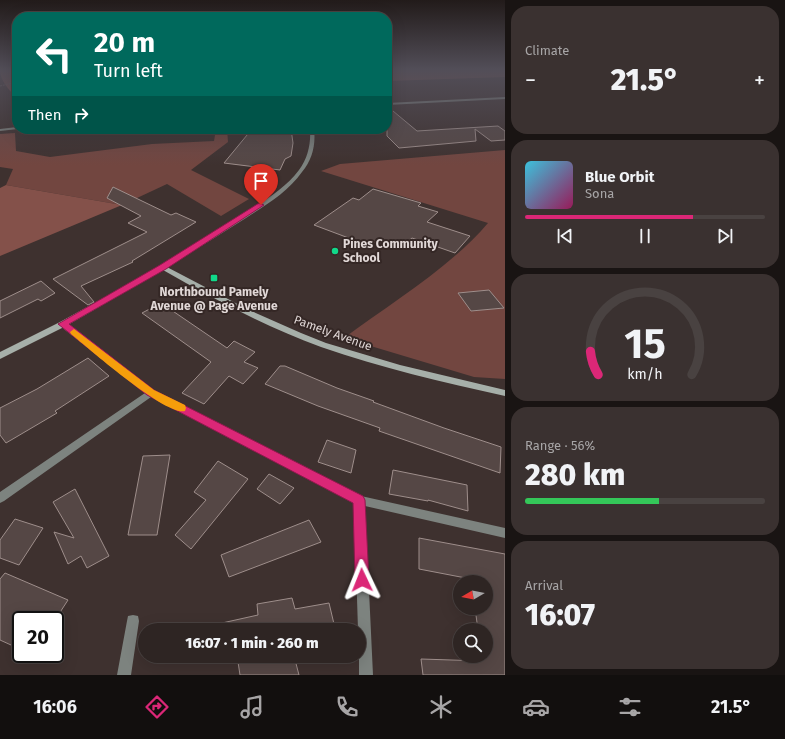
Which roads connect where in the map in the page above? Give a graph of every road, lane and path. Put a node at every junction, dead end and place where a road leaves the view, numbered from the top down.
1 (436, 102) edge
2 (392, 104) edge
3 (12, 129) edge
4 (0, 130) edge
5 (312, 134) edge
6 (163, 267) junction
7 (63, 324) junction
8 (0, 356) edge
9 (151, 392) junction
10 (505, 393) edge
11 (0, 498) edge
12 (359, 500) junction
13 (505, 533) edge
14 (133, 621) dead end
15 (124, 675) edge
16 (366, 675) edge

1 - 2 street
3 - 4 street
5 - 6 street
6 - 7 street
6 - 10 street, Pamely Avenue
7 - 8 street
7 - 9 street
9 - 11 street
9 - 12 street
12 - 13 street
12 - 16 street
14 - 15 street

